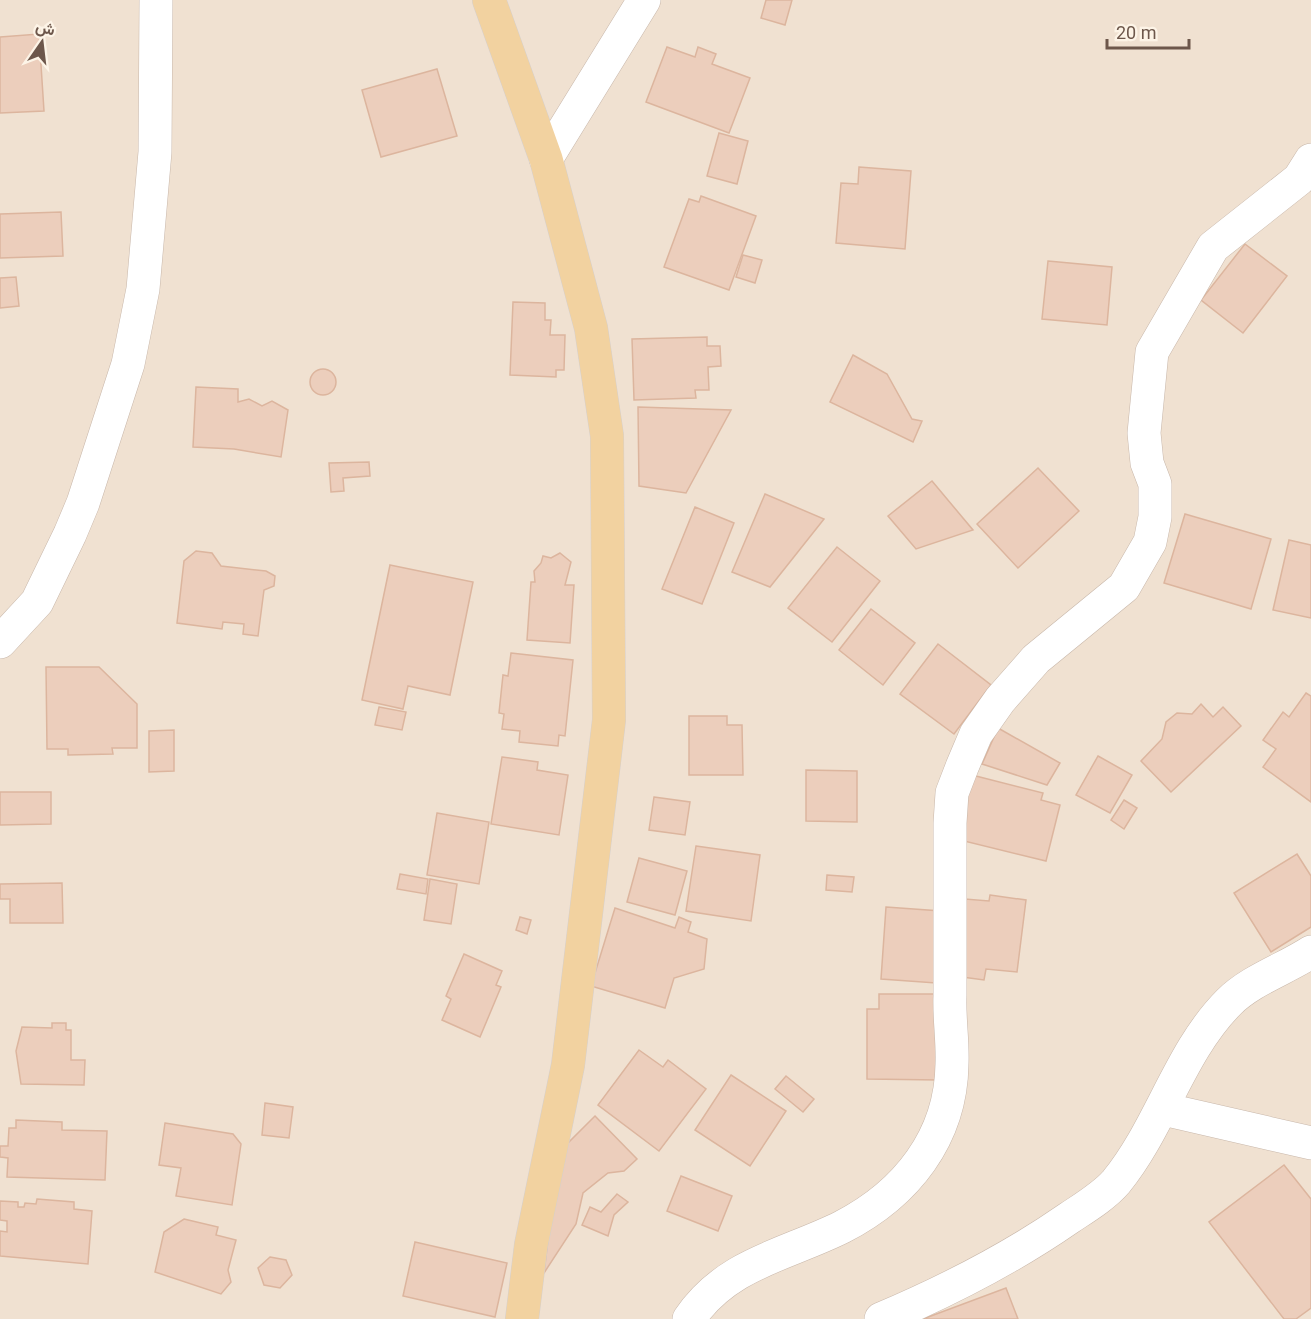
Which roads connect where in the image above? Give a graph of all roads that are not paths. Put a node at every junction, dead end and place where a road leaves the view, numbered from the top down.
1 (156, 0) edge
2 (489, 0) edge
3 (644, 0) edge
4 (546, 159) junction
5 (1311, 160) edge
6 (0, 642) edge
7 (1311, 952) edge
8 (1163, 1109) junction
9 (1311, 1143) edge
10 (522, 1319) edge
11 (689, 1319) edge
12 (881, 1319) edge

1 - 6 street
2 - 4 main road
3 - 4 street
4 - 10 main road
5 - 11 street
7 - 8 street
8 - 9 street
8 - 12 street

